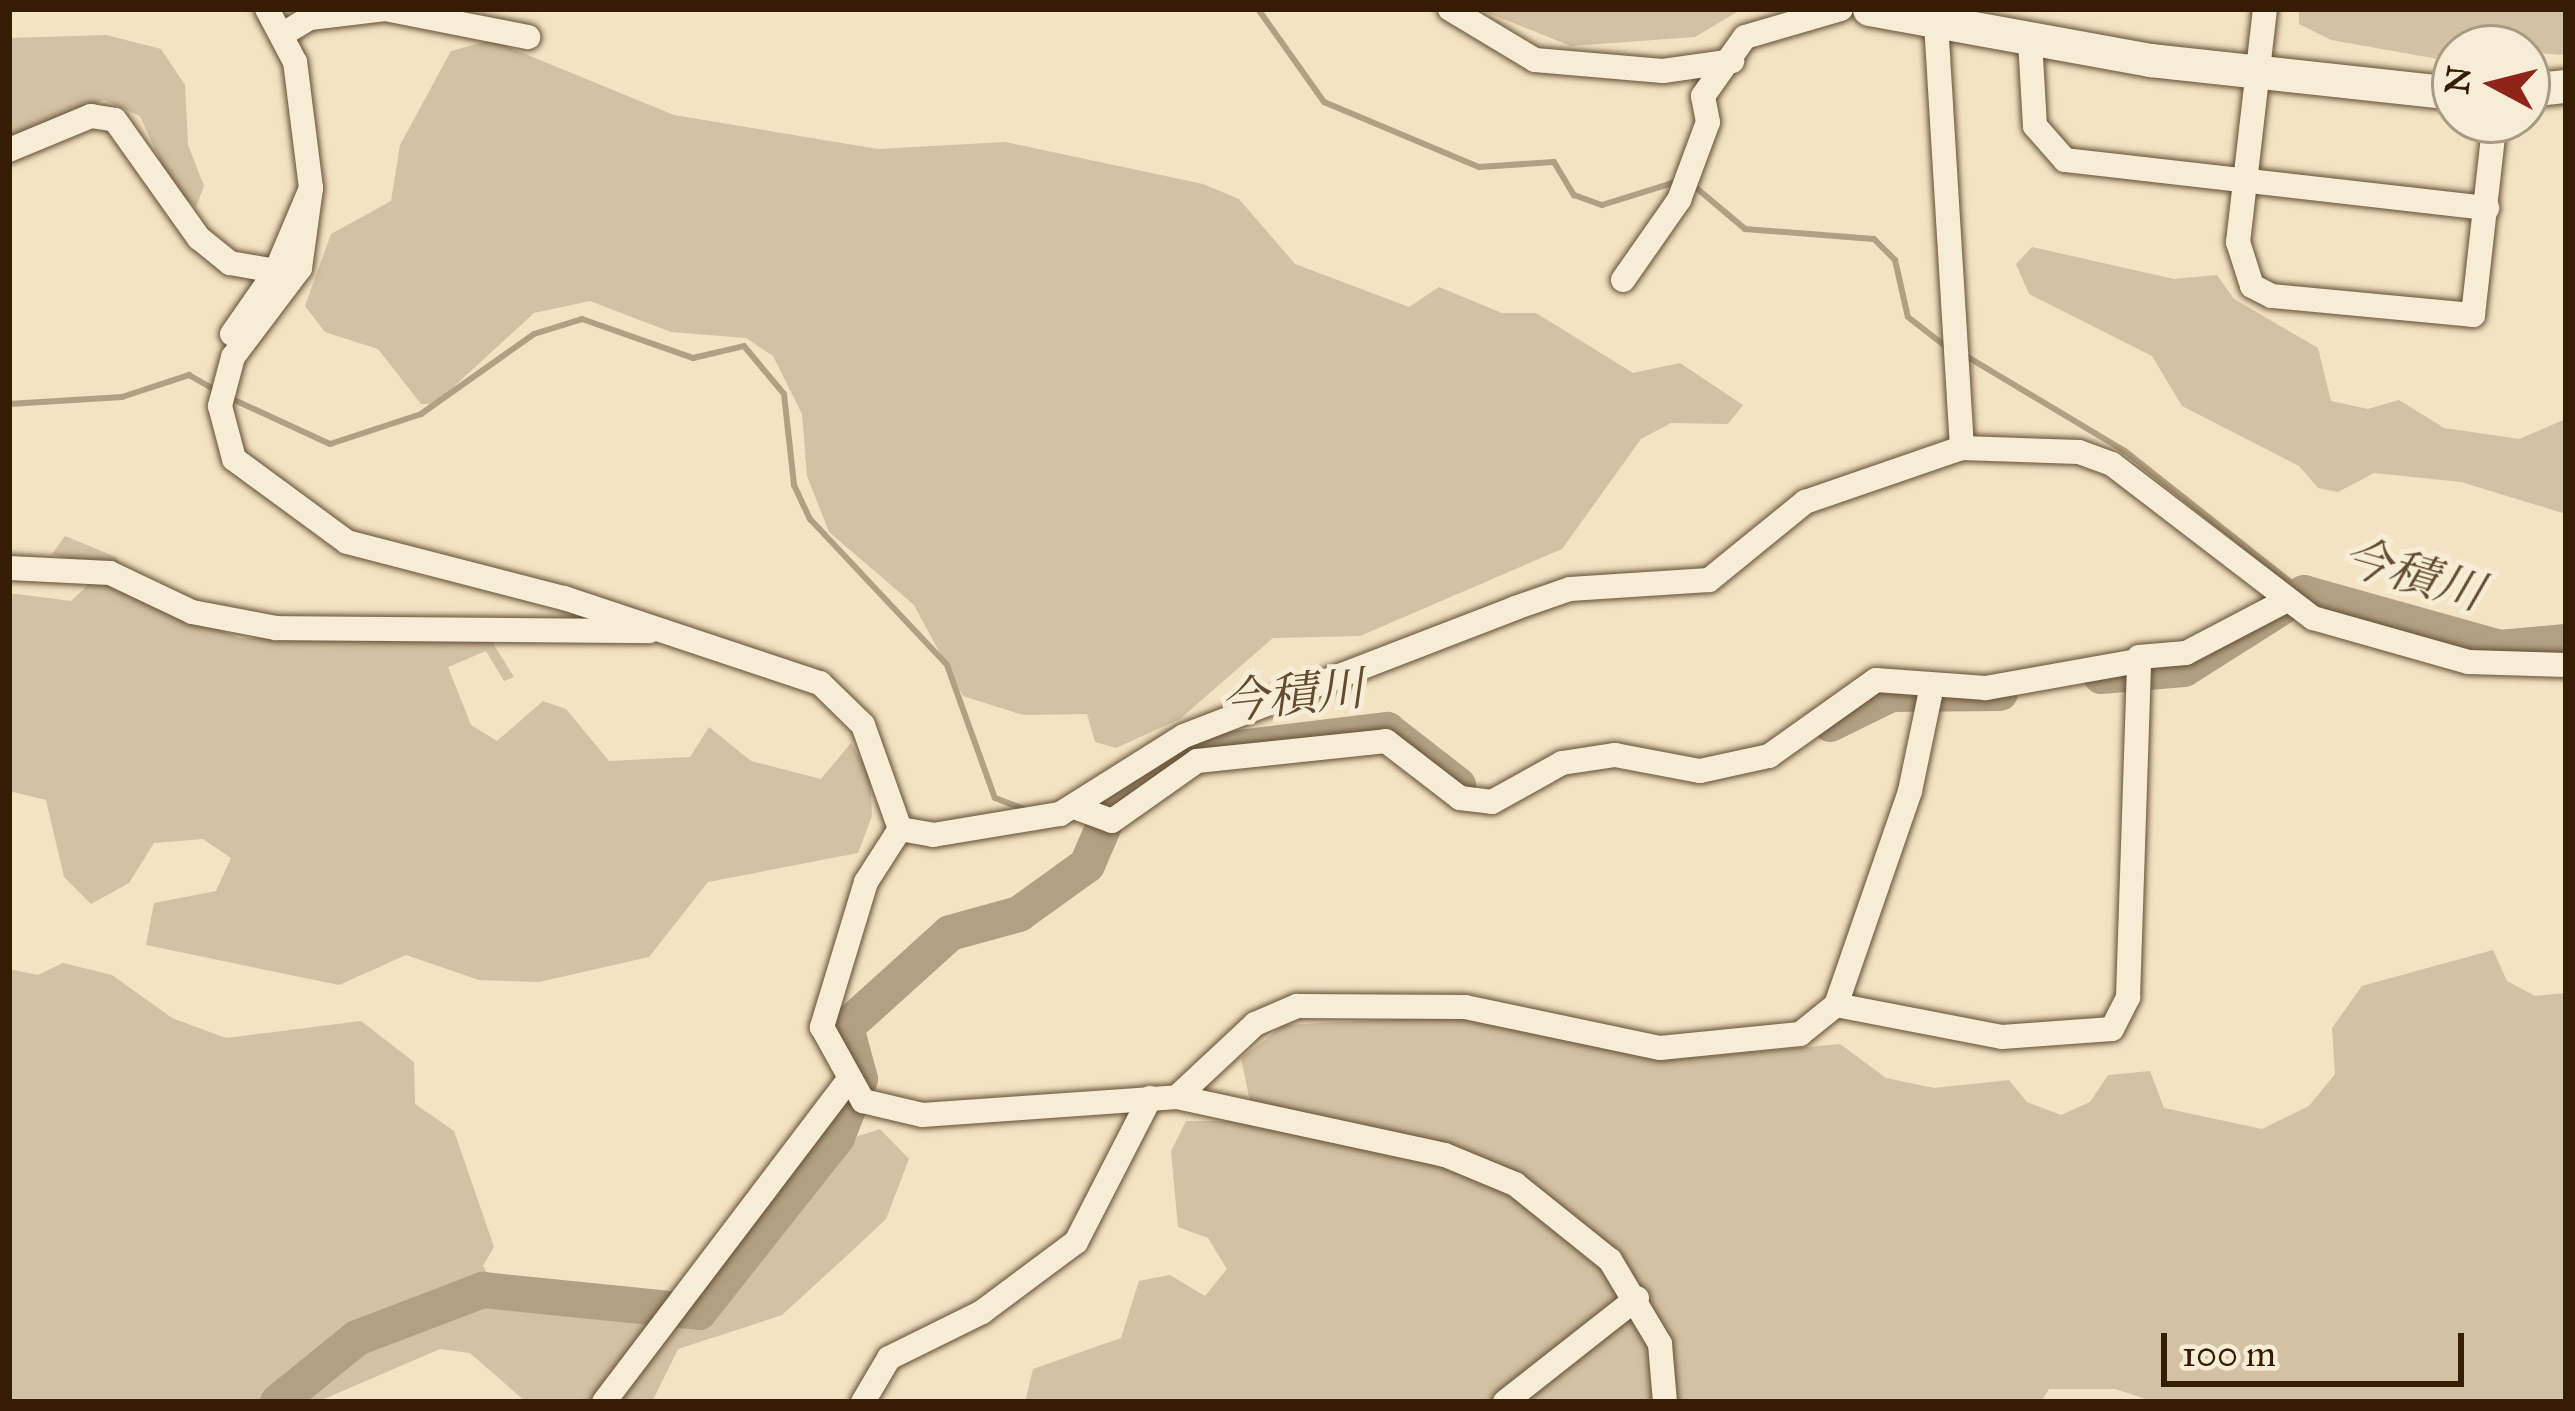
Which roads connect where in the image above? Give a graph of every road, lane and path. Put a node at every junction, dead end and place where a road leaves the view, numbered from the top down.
1 (267, 9) edge
2 (1450, 9) edge
3 (1841, 9) edge
4 (1869, 9) edge
5 (2265, 9) edge
6 (466, 15) edge
7 (1936, 23) junction
8 (283, 34) junction
9 (528, 37) dead end
10 (2030, 40) junction
11 (1732, 61) junction
12 (2257, 74) junction
13 (2431, 90) edge
14 (2493, 144) edge
15 (9, 150) edge
16 (2244, 187) junction
17 (310, 188) junction
18 (2487, 208) junction
19 (276, 271) junction
20 (1623, 280) dead end
21 (233, 357) junction
22 (1962, 448) junction
23 (9, 568) edge
24 (2287, 600) junction
25 (664, 628) junction
26 (2138, 662) junction
27 (2566, 665) edge
28 (1932, 686) junction
29 (1074, 807) junction
30 (900, 829) junction
31 (1836, 1006) junction
32 (845, 1085) junction
33 (1177, 1097) junction
34 (1150, 1098) junction
35 (1637, 1298) junction
36 (604, 1402) edge
37 (863, 1402) edge
38 (1505, 1402) edge
39 (1665, 1402) edge

1 - 8 street
2 - 11 street
3 - 11 street
4 - 7 street
5 - 12 street
6 - 8 street
6 - 9 street
7 - 10 street
7 - 22 street
8 - 17 street
10 - 12 street
10 - 16 street
11 - 20 street
12 - 13 street
12 - 16 street
14 - 18 street
15 - 19 street
16 - 18 street
16 - 18 street
17 - 19 street
17 - 21 street
19 - 21 street
21 - 25 street
22 - 24 street
22 - 29 street
23 - 25 street
24 - 26 street
24 - 27 street
25 - 30 street
26 - 28 street
26 - 31 street
28 - 29 street
28 - 31 street
29 - 30 street
30 - 32 street
31 - 33 street
32 - 34 street
32 - 36 street
33 - 34 street
33 - 35 street
34 - 37 street
35 - 38 street
35 - 39 street

